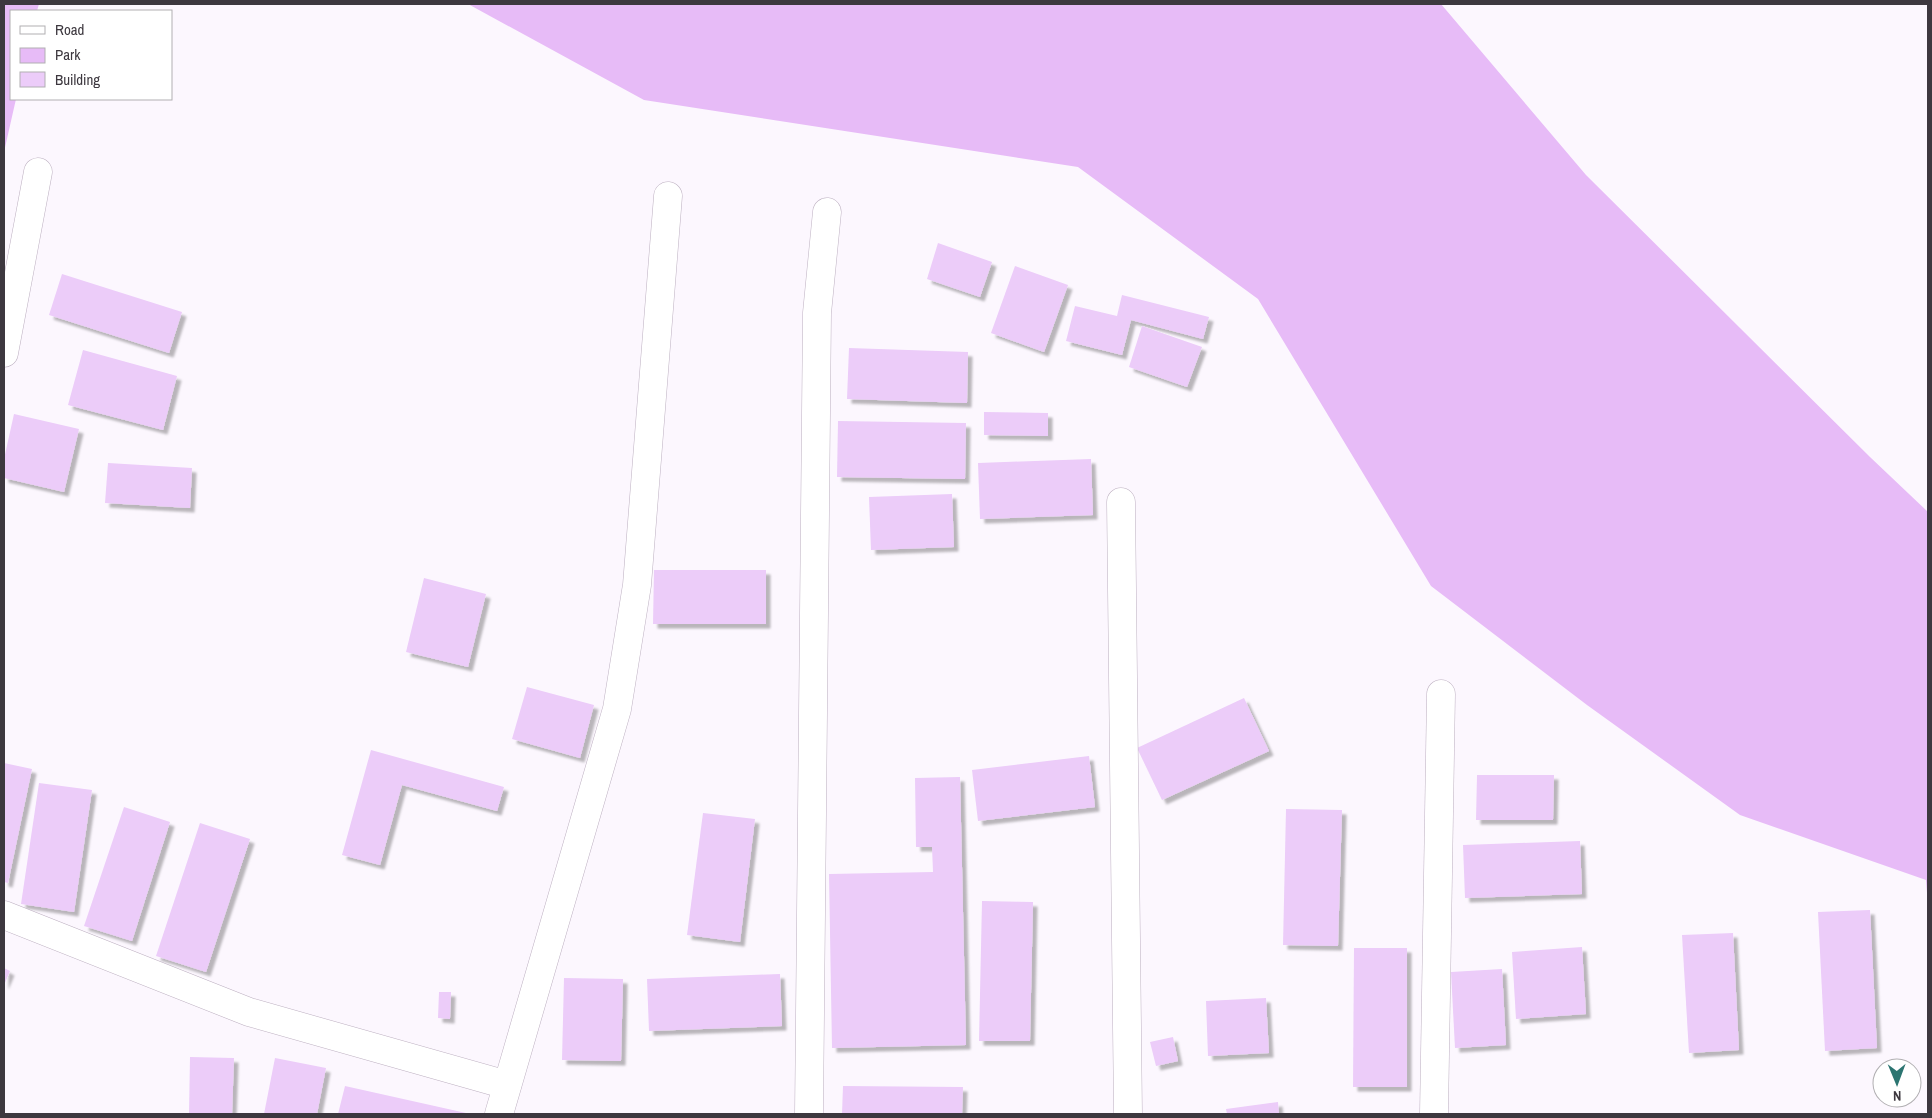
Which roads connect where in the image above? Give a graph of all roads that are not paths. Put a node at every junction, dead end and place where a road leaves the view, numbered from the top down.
1 (38, 172) dead end
2 (668, 196) dead end
3 (826, 212) dead end
4 (4, 353) edge
5 (1121, 502) dead end
6 (1441, 694) dead end
7 (4, 915) edge
8 (507, 1085) junction
9 (499, 1114) edge
10 (808, 1114) edge
11 (1128, 1114) edge
12 (1434, 1114) edge

1 - 4 street
2 - 8 street
3 - 10 street
5 - 11 street
6 - 12 street
7 - 8 street
8 - 9 street

